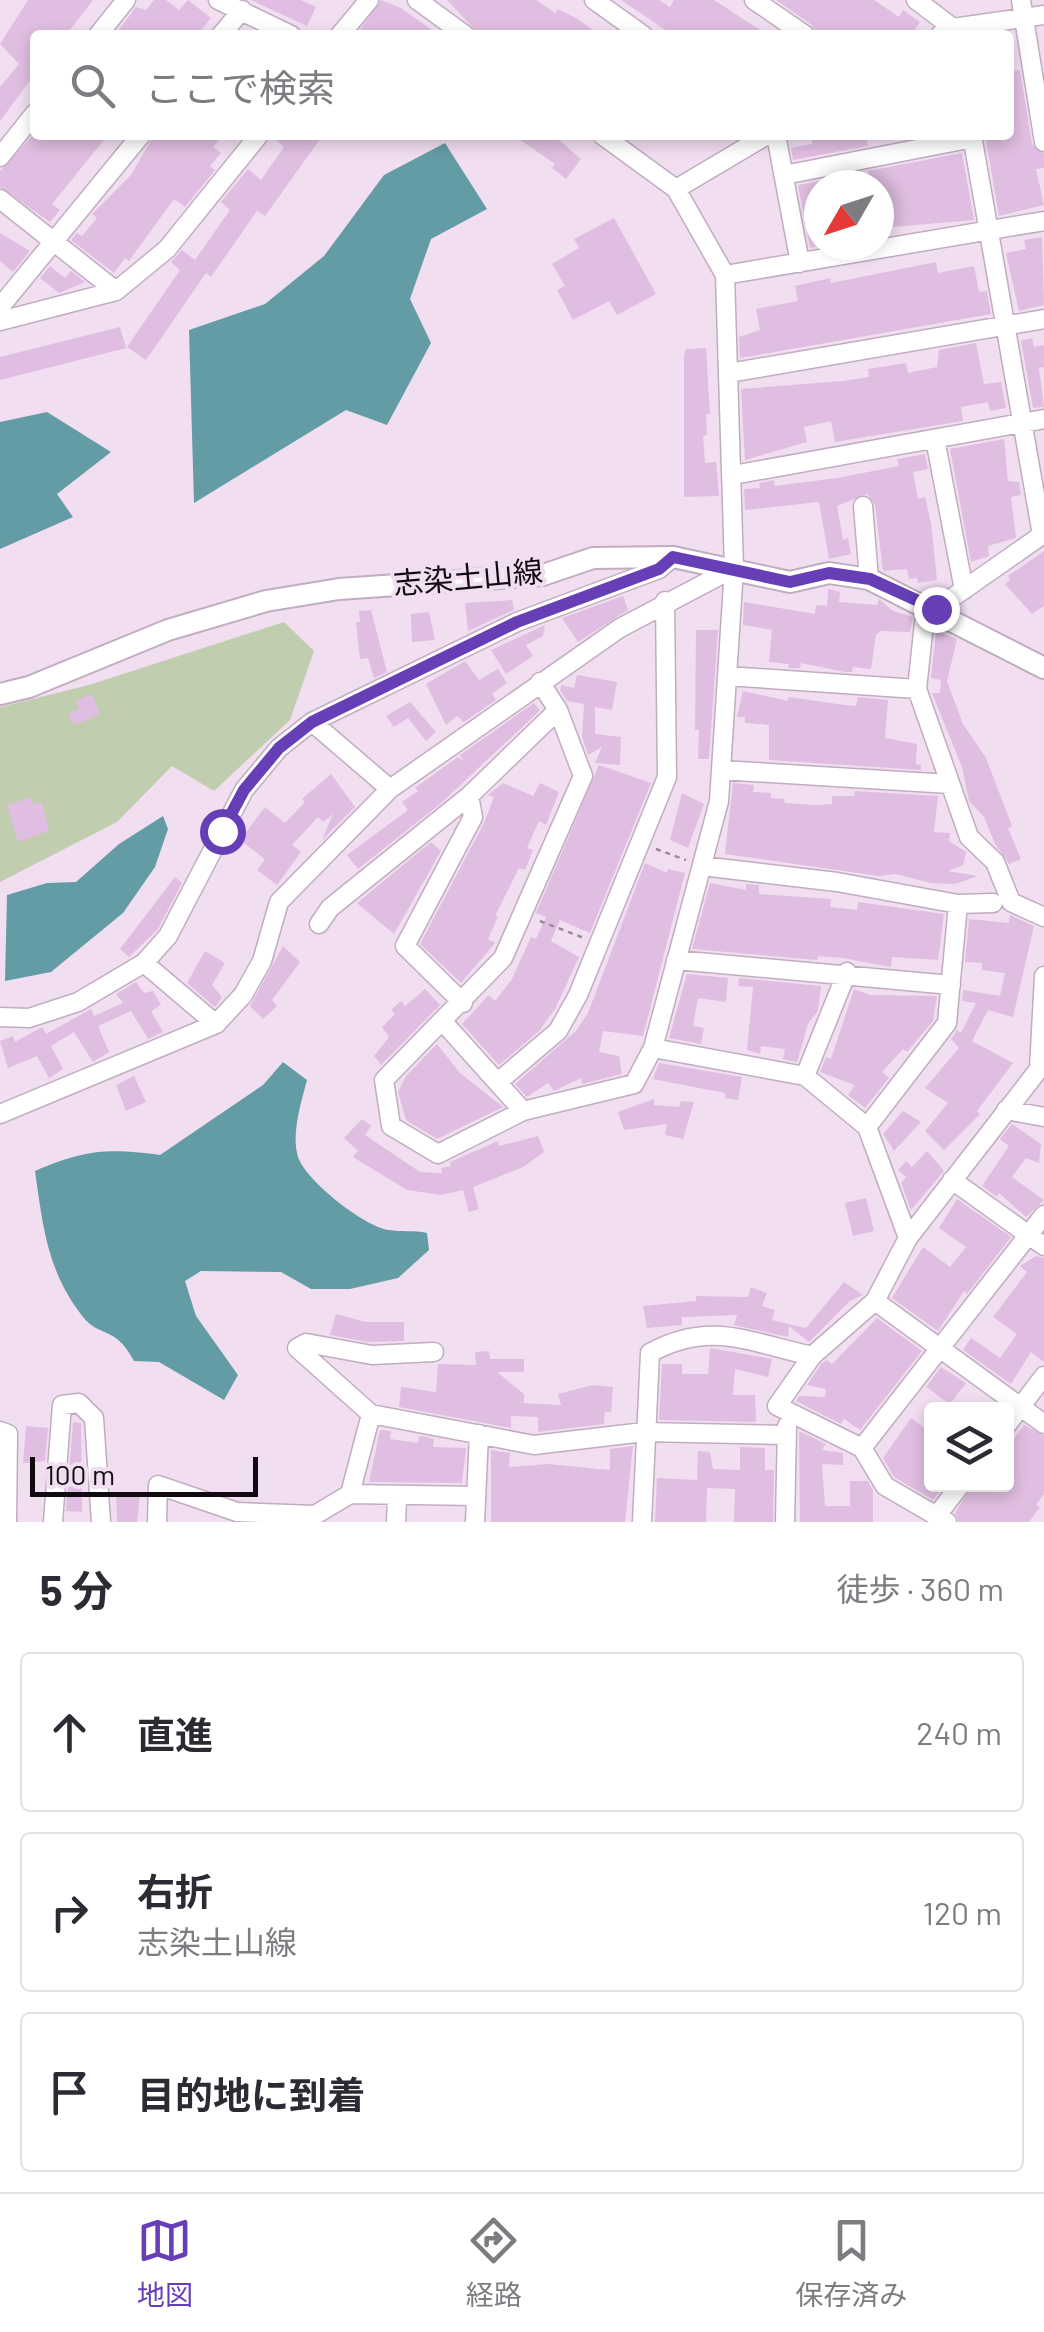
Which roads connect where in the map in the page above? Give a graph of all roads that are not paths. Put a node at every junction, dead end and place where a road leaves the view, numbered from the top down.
1 (126, 0) edge
2 (218, 0) edge
3 (369, 0) edge
4 (416, 0) edge
5 (594, 0) edge
6 (754, 0) edge
7 (916, 0) edge
8 (1022, 9) edge
9 (242, 10) junction
10 (1044, 15) edge
11 (102, 30) edge
12 (225, 30) edge
13 (281, 30) edge
14 (344, 30) edge
15 (458, 30) edge
16 (636, 30) edge
17 (798, 30) edge
18 (946, 30) edge
19 (958, 30) edge
20 (30, 119) edge
21 (137, 140) edge
22 (256, 140) edge
23 (609, 140) edge
24 (759, 140) edge
25 (777, 140) edge
26 (953, 140) edge
27 (973, 140) edge
28 (1044, 142) edge
29 (0, 156) edge
30 (784, 175) junction
31 (676, 189) junction
32 (0, 200) edge
33 (1044, 222) edge
34 (989, 231) junction
35 (54, 242) junction
36 (800, 262) junction
37 (725, 275) junction
38 (116, 292) junction
39 (0, 307) edge
40 (1044, 319) edge
41 (0, 321) edge
42 (1006, 327) junction
43 (729, 373) junction
44 (1044, 419) edge
45 (1023, 424) junction
46 (935, 439) junction
47 (733, 475) junction
48 (863, 506) dead end
49 (1044, 537) edge
50 (673, 557) junction
51 (734, 568) junction
52 (870, 579) junction
53 (964, 590) junction
54 (666, 601) junction
55 (936, 609) junction
56 (1044, 668) edge
57 (727, 676) junction
58 (540, 682) junction
59 (917, 689) junction
60 (0, 694) edge
61 (558, 710) junction
62 (312, 722) junction
63 (721, 770) junction
64 (950, 784) junction
65 (390, 789) junction
66 (469, 796) junction
67 (702, 866) junction
68 (993, 903) dead end
69 (958, 904) junction
70 (1044, 916) edge
71 (319, 924) dead end
72 (676, 960) junction
73 (144, 964) junction
74 (847, 972) junction
75 (1044, 976) edge
76 (951, 985) junction
77 (463, 1003) junction
78 (0, 1018) edge
79 (1042, 1019) edge
80 (444, 1023) junction
81 (216, 1024) junction
82 (652, 1048) junction
83 (805, 1076) junction
84 (499, 1081) junction
85 (1006, 1110) junction
86 (523, 1111) junction
87 (0, 1114) edge
88 (1044, 1117) edge
89 (868, 1126) junction
90 (952, 1180) junction
91 (1044, 1215) edge
92 (908, 1238) junction
93 (1036, 1241) edge
94 (875, 1301) junction
95 (940, 1348) junction
96 (434, 1352) dead end
97 (812, 1356) junction
98 (1044, 1376) edge
99 (1021, 1407) junction
100 (787, 1411) junction
101 (371, 1414) junction
102 (1014, 1416) edge
103 (1044, 1424) edge
104 (0, 1431) edge
105 (644, 1432) junction
106 (479, 1434) junction
107 (786, 1435) junction
108 (862, 1448) junction
109 (957, 1492) edge
110 (350, 1494) junction
111 (476, 1496) junction
112 (397, 1497) junction
113 (236, 1517) edge
114 (943, 1518) edge
115 (315, 1519) edge
116 (7, 1522) edge
117 (53, 1522) edge
118 (101, 1522) edge
119 (157, 1522) edge
120 (396, 1522) edge
121 (475, 1522) edge
122 (642, 1522) edge
123 (785, 1522) edge

1 - 11 street
2 - 9 street
3 - 14 street
4 - 15 street
5 - 16 street
6 - 17 street
7 - 18 street
8 - 10 street
8 - 19 street
8 - 28 street
9 - 12 street
9 - 13 street
20 - 29 street
21 - 35 street
22 - 38 street
23 - 31 street
24 - 31 street
25 - 30 street
26 - 30 street
27 - 34 street
30 - 36 street
31 - 37 street
32 - 35 street
33 - 34 street
34 - 36 street
34 - 42 street
35 - 38 street
35 - 39 street
36 - 37 street
37 - 43 street
38 - 41 street
40 - 42 street
42 - 43 street
42 - 45 street
43 - 47 street
44 - 45 street
45 - 46 street
45 - 49 street
46 - 47 street
46 - 53 street
47 - 51 street
48 - 52 street
49 - 53 street
50 - 51 main road, 志染土山線
50 - 60 main road, 志染土山線
50 - 62 street
51 - 52 main road, 志染土山線
51 - 54 street
51 - 57 street
52 - 55 main road, 志染土山線
53 - 55 street
54 - 58 street
54 - 84 street
55 - 56 main road, 志染土山線
55 - 59 street
57 - 59 street
57 - 63 street
58 - 61 street
58 - 65 street
59 - 64 street
61 - 66 street
61 - 77 street
62 - 65 street
62 - 73 street
63 - 64 street
63 - 67 street
64 - 70 street
65 - 81 street
66 - 71 street
66 - 77 street
67 - 69 street
67 - 72 street
68 - 69 street
69 - 76 street
72 - 74 street
72 - 82 street
73 - 78 street
73 - 81 street
74 - 76 street
74 - 83 street
75 - 79 street
76 - 89 street
77 - 80 street
79 - 85 street
80 - 84 street
80 - 86 street
81 - 87 street
82 - 83 street
82 - 86 street
83 - 89 street
84 - 86 street
85 - 88 street
85 - 90 street
89 - 92 street
90 - 92 street
90 - 93 street
91 - 93 street
92 - 94 street
93 - 95 street
94 - 95 street
94 - 97 street
95 - 99 street
95 - 108 street
96 - 101 street
97 - 100 street
97 - 105 street
98 - 99 street
99 - 102 street
99 - 103 street
100 - 107 street
100 - 108 street
101 - 106 street
101 - 110 street
104 - 116 street
105 - 106 street
105 - 107 street
105 - 122 street
106 - 111 street
107 - 123 street
108 - 114 street
109 - 114 street
110 - 112 street
110 - 115 street
111 - 112 street
111 - 121 street
112 - 120 street
113 - 115 street
113 - 119 street
117 - 118 street

